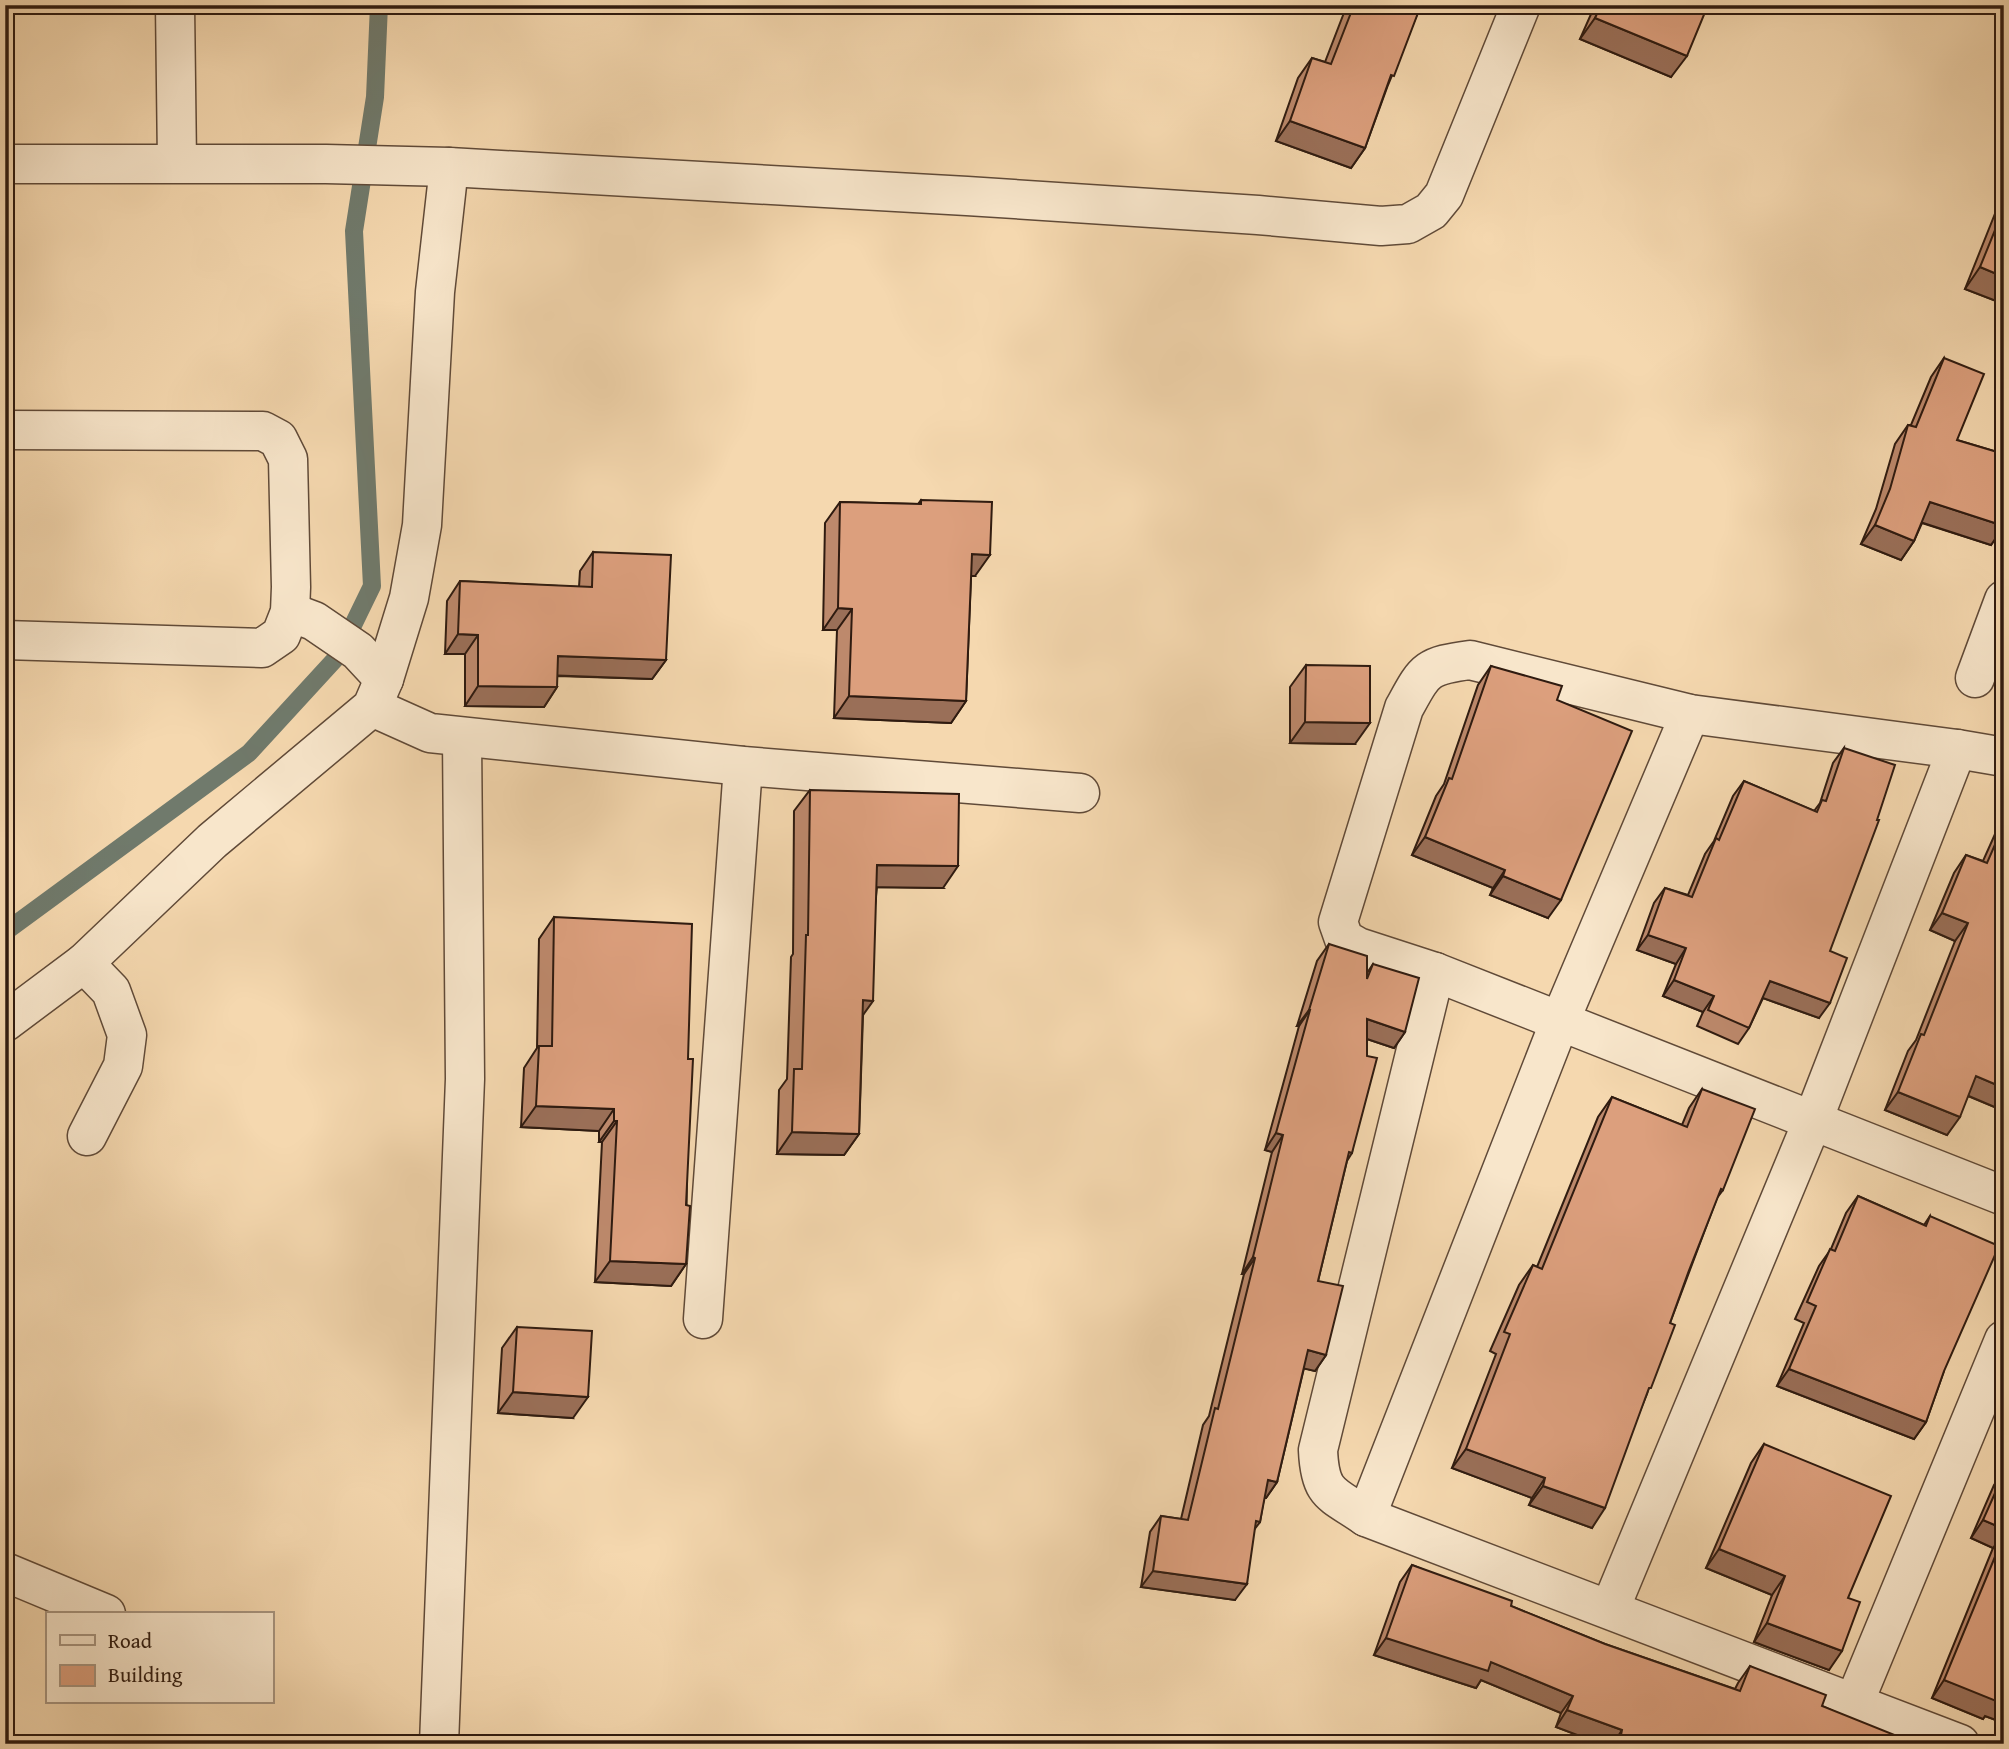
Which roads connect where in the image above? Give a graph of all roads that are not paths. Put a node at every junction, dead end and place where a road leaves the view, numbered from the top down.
1 (175, 5) edge
2 (1521, 5) edge
3 (177, 163) junction
4 (5, 164) edge
5 (439, 167) junction
6 (5, 430) edge
7 (2004, 600) edge
8 (302, 617) junction
9 (5, 640) edge
10 (1975, 678) dead end
11 (378, 693) junction
12 (1689, 714) junction
13 (462, 737) junction
14 (1957, 749) junction
15 (2004, 757) edge
16 (743, 766) junction
17 (1080, 793) dead end
18 (84, 963) junction
19 (1435, 972) junction
20 (5, 1021) edge
21 (1560, 1021) junction
22 (1813, 1120) junction
23 (87, 1136) dead end
24 (2004, 1196) edge
25 (703, 1319) dead end
26 (2004, 1340) edge
27 (1366, 1517) junction
28 (5, 1572) edge
29 (1610, 1609) junction
30 (101, 1612) edge
31 (1854, 1703) junction
32 (439, 1744) edge
33 (1960, 1744) edge

1 - 3 street
2 - 5 street
3 - 4 street
3 - 5 street
5 - 11 street
6 - 8 street
7 - 10 street
8 - 9 street
8 - 11 street
11 - 13 street
11 - 18 street
12 - 14 street
12 - 19 street
12 - 21 street
13 - 16 street
13 - 32 street
14 - 15 street
14 - 22 street
16 - 17 street
16 - 25 street
18 - 20 street
18 - 23 street
19 - 21 street
19 - 27 street
21 - 22 street
21 - 27 street
22 - 24 street
22 - 29 street
26 - 31 street
27 - 29 street
28 - 30 street
29 - 31 street
31 - 33 street

